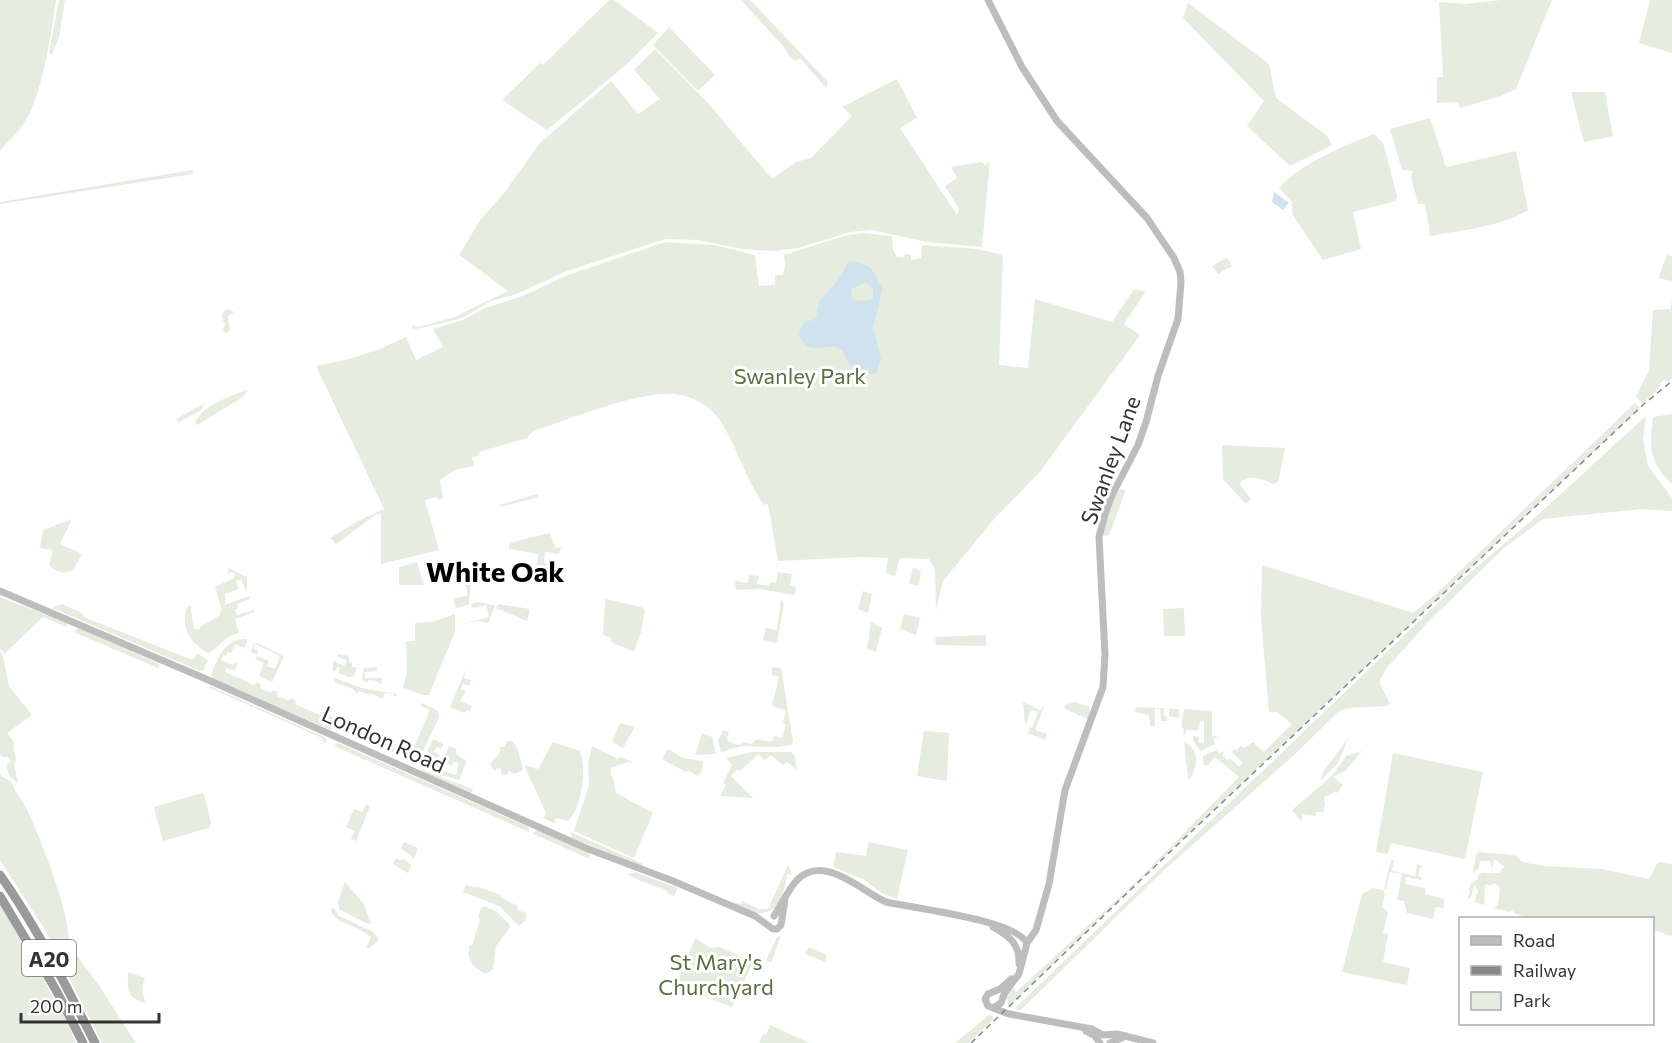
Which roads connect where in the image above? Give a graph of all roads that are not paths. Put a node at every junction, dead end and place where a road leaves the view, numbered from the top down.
1 (988, 0) edge
2 (0, 591) edge
3 (0, 875) edge
4 (0, 896) edge
5 (755, 916) junction
6 (776, 918) junction
7 (982, 922) junction
8 (769, 926) junction
9 (1024, 940) junction
10 (1017, 946) junction
11 (991, 992) junction
12 (1000, 1005) junction
13 (1079, 1027) junction
14 (1108, 1039) edge
15 (83, 1043) edge
16 (95, 1043) edge
17 (1100, 1043) edge
18 (1153, 1043) edge

1 - 9 main road, Swanley Lane
2 - 5 main road, London Road
3 - 16 highway, A20
4 - 15 highway, A20
5 - 6 main road, London Road
5 - 8 main road, London Road
6 - 7 main road
6 - 8 main road
6 - 8 main road
7 - 9 main road
7 - 10 main road
9 - 10 main road
9 - 12 main road, Swanley Lane
10 - 11 main road
11 - 12 main road
11 - 12 main road
12 - 13 main road
13 - 14 main road
13 - 17 main road
14 - 17 main road
14 - 18 main road

